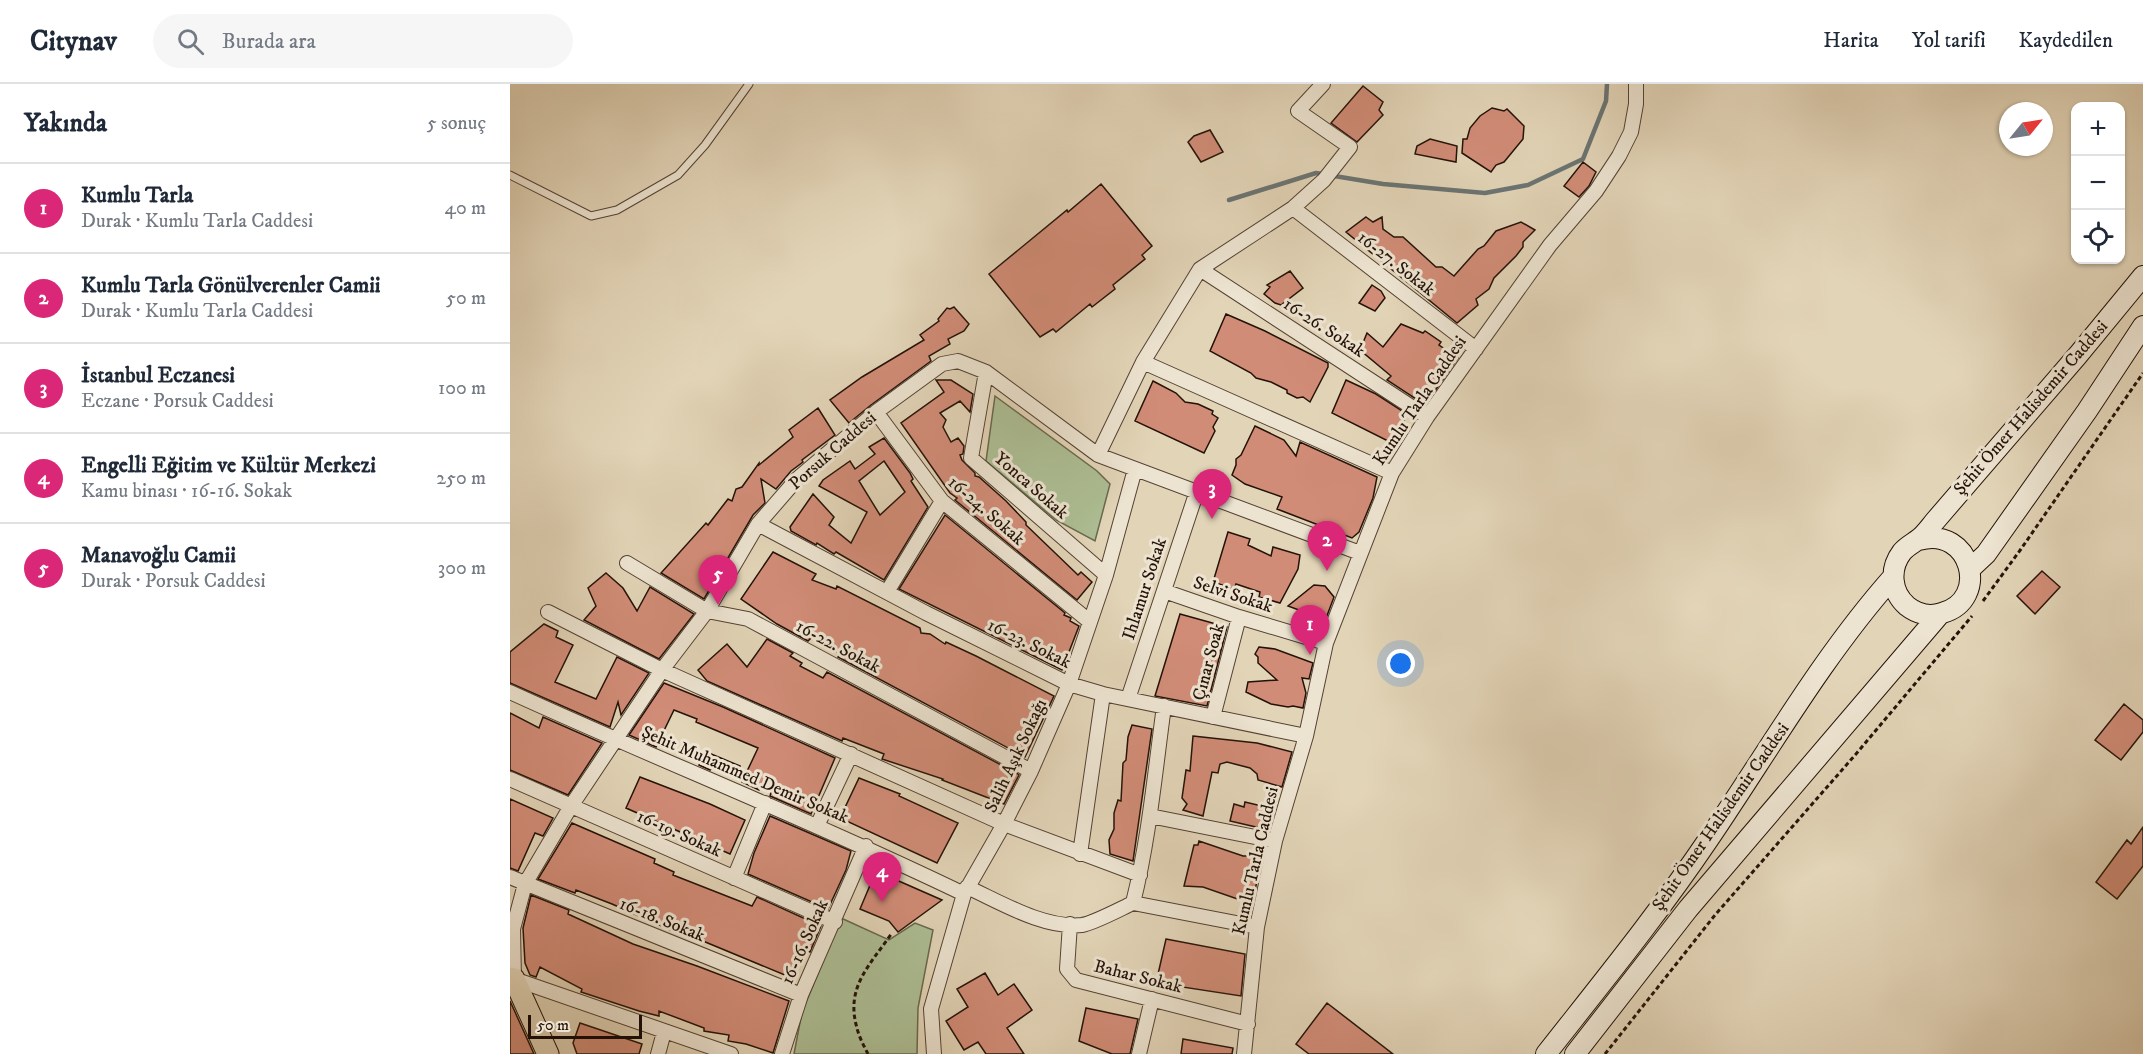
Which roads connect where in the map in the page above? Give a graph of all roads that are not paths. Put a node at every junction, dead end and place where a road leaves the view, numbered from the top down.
1 (749, 84) edge
2 (1323, 84) edge
3 (1636, 84) edge
4 (510, 175) edge
5 (1293, 208) junction
6 (1200, 269) junction
7 (2143, 276) edge
8 (2143, 326) edge
9 (1476, 349) junction
10 (1143, 362) junction
11 (986, 372) junction
12 (876, 412) junction
13 (1427, 417) junction
14 (1098, 455) junction
15 (1135, 469) junction
16 (1392, 473) junction
17 (1197, 491) junction
18 (942, 501) junction
19 (758, 525) junction
20 (1918, 540) junction
21 (1360, 553) junction
22 (627, 563) dead end
23 (1970, 570) junction
24 (1106, 575) junction
25 (1893, 577) junction
26 (1164, 591) junction
27 (887, 592) junction
28 (707, 611) junction
29 (548, 612) dead end
30 (1940, 614) junction
31 (1239, 617) junction
32 (1089, 621) junction
33 (1326, 643) junction
34 (662, 670) junction
35 (1069, 684) junction
36 (510, 692) edge
37 (1103, 694) junction
38 (1128, 699) junction
39 (1164, 706) junction
40 (1213, 717) junction
41 (1306, 736) junction
42 (615, 740) junction
43 (851, 754) junction
44 (1031, 771) junction
45 (510, 778) edge
46 (765, 803) junction
47 (571, 806) junction
48 (1150, 816) junction
49 (1004, 824) junction
50 (817, 826) junction
51 (1275, 842) junction
52 (866, 846) junction
53 (1080, 854) junction
54 (1140, 875) junction
55 (510, 877) edge
56 (734, 878) junction
57 (525, 884) junction
58 (966, 890) junction
59 (1133, 903) junction
60 (835, 922) junction
61 (1070, 924) junction
62 (1257, 927) junction
63 (512, 979) edge
64 (801, 995) junction
65 (1152, 999) junction
66 (1248, 1024) junction
67 (664, 1032) junction
68 (548, 1054) edge
69 (658, 1054) edge
70 (730, 1054) edge
71 (782, 1054) edge
72 (934, 1054) edge
73 (1139, 1054) edge
74 (1244, 1054) edge
75 (1546, 1054) edge
76 (1575, 1054) edge

1 - 4 lane
2 - 5 street
3 - 9 street, Kumlu Tarla Caddesi
5 - 6 street
5 - 9 street, 16-27. Sokak
6 - 10 street
6 - 13 street, 16-26. Sokak
7 - 20 main road, Şehit Ömer Halisdemir Caddesi
8 - 23 main road, Şehit Ömer Halisdemir Caddesi
9 - 13 street, Kumlu Tarla Caddesi
10 - 14 street
10 - 16 street
11 - 12 street, Porsuk Caddesi
11 - 14 street, Porsuk Caddesi
11 - 24 street, Yonca Sokak
12 - 18 street, 16-24. Sokak
12 - 19 street, Porsuk Caddesi
13 - 16 street, Kumlu Tarla Caddesi
14 - 15 street, Porsuk Caddesi
15 - 17 street, Porsuk Caddesi
15 - 24 street, Salih Aşık Sokağı
16 - 21 street, Kumlu Tarla Caddesi
17 - 21 street, Porsuk Caddesi
17 - 26 street, Ihlamur Sokak
18 - 27 street
18 - 32 street, 16-24. Sokak
19 - 27 street, 16-23. Sokak
19 - 28 street, Porsuk Caddesi
20 - 23 main road
20 - 25 main road
21 - 33 street, Kumlu Tarla Caddesi
22 - 28 street, 16-22. Sokak
23 - 30 main road
24 - 32 street, Salih Aşık Sokağı
25 - 30 main road
25 - 75 main road, Şehit Ömer Halisdemir Caddesi
26 - 31 street, Selvi Sokak
26 - 38 street, Ihlamur Sokak
27 - 35 street, 16-23. Sokak
28 - 34 street, Porsuk Caddesi
28 - 44 street, 16-22. Sokak
29 - 34 street
30 - 76 main road, Şehit Ömer Halisdemir Caddesi
31 - 33 street, Selvi Sokak
31 - 40 street, Çınar Soak
32 - 35 street, Salih Aşık Sokağı
33 - 41 street, Kumlu Tarla Caddesi
34 - 42 street, Porsuk Caddesi
34 - 43 street
35 - 37 street, 16-23. Sokak
35 - 44 street, Salih Aşık Sokağı
36 - 42 street, Şehit Muhammed Demir Sokak
37 - 38 street, 16-23. Sokak
37 - 53 street
38 - 39 street, 16-23. Sokak
39 - 40 street, 16-23. Sokak
39 - 48 street
40 - 41 street, 16-23. Sokak
41 - 51 street, Kumlu Tarla Caddesi
42 - 46 street, Şehit Muhammed Demir Sokak
42 - 47 street, Porsuk Caddesi
43 - 49 street
43 - 50 street
44 - 49 street, Salih Aşık Sokağı
45 - 47 street, 16-19. Sokak
46 - 50 street, Şehit Muhammed Demir Sokak
46 - 56 street
47 - 56 street, 16-19. Sokak
47 - 57 street, Porsuk Caddesi
48 - 51 street
48 - 54 street
49 - 53 street
49 - 58 street, Salih Aşık Sokağı
50 - 52 street, Şehit Muhammed Demir Sokak
51 - 62 street, Kumlu Tarla Caddesi
52 - 58 street, Şehit Muhammed Demir Sokak
52 - 60 street, 16-16. Sokak
53 - 54 street
54 - 59 street
55 - 57 street, 16-18. Sokak
56 - 60 street, 16-19. Sokak
57 - 63 street, Porsuk Caddesi
57 - 64 street, 16-18. Sokak
58 - 61 street, Şehit Muhammed Demir Sokak
58 - 72 street, Salih Aşık Sokağı
59 - 61 street
59 - 62 street
60 - 64 street, 16-16. Sokak
61 - 65 street, Bahar Sokak
62 - 66 street, Kumlu Tarla Caddesi
63 - 67 street
63 - 68 main road, Porsuk Caddesi
64 - 71 street, 16-16. Sokak
65 - 66 street, Bahar Sokak
65 - 73 street
66 - 74 street, Kumlu Tarla Caddesi
67 - 69 street
67 - 70 street

